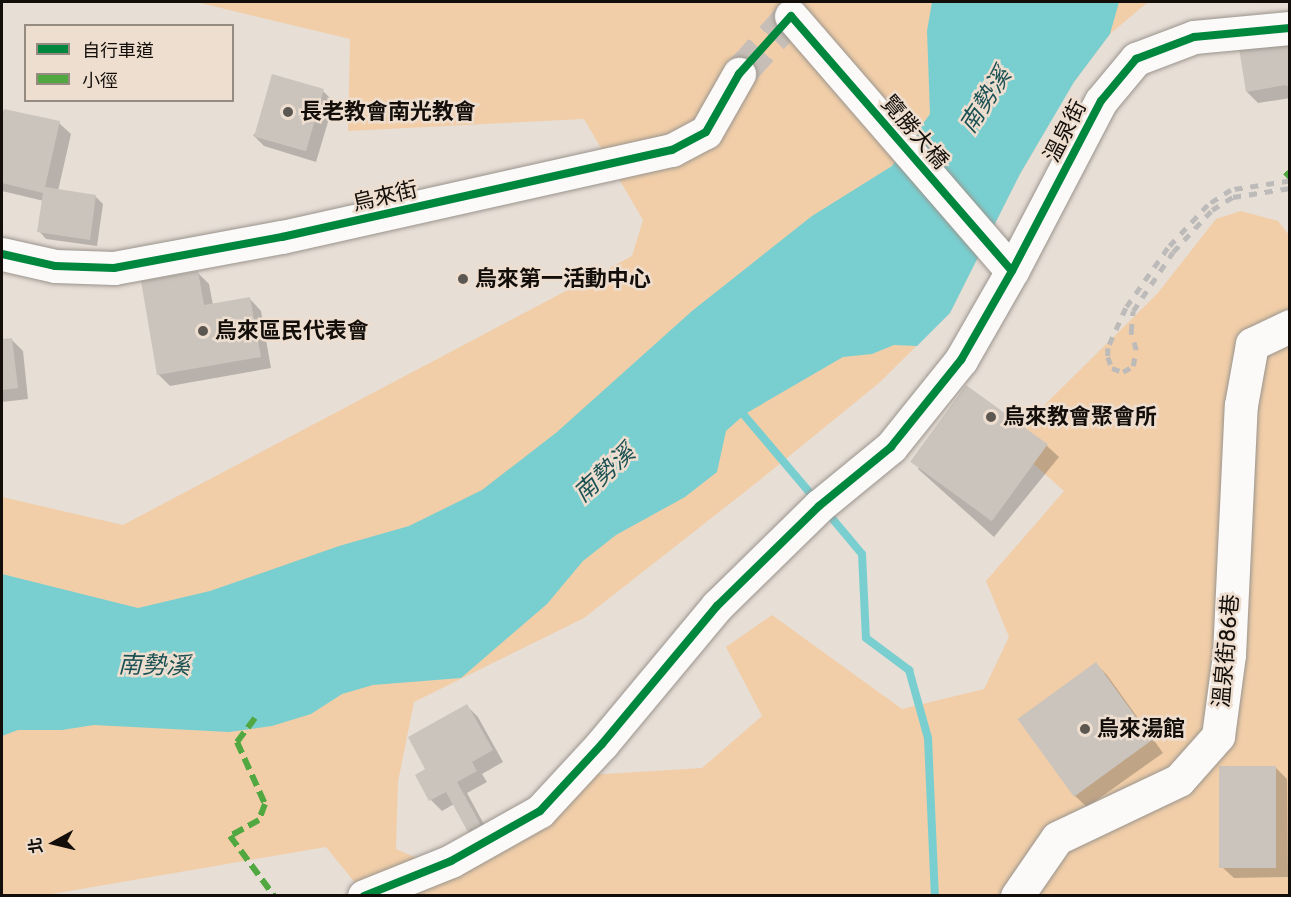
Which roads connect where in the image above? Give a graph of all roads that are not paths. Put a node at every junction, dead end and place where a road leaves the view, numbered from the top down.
1 (791, 16) dead end
2 (1290, 28) edge
3 (739, 74) tunnel mouth
4 (2, 254) edge
5 (1012, 271) junction
6 (1290, 326) edge
7 (369, 894) edge
8 (1017, 896) edge

1 - 5 street, 覽勝大橋
2 - 5 street, 溫泉街
3 - 4 street, 烏來街
5 - 7 street, 溫泉街
6 - 8 street, 溫泉街86巷

